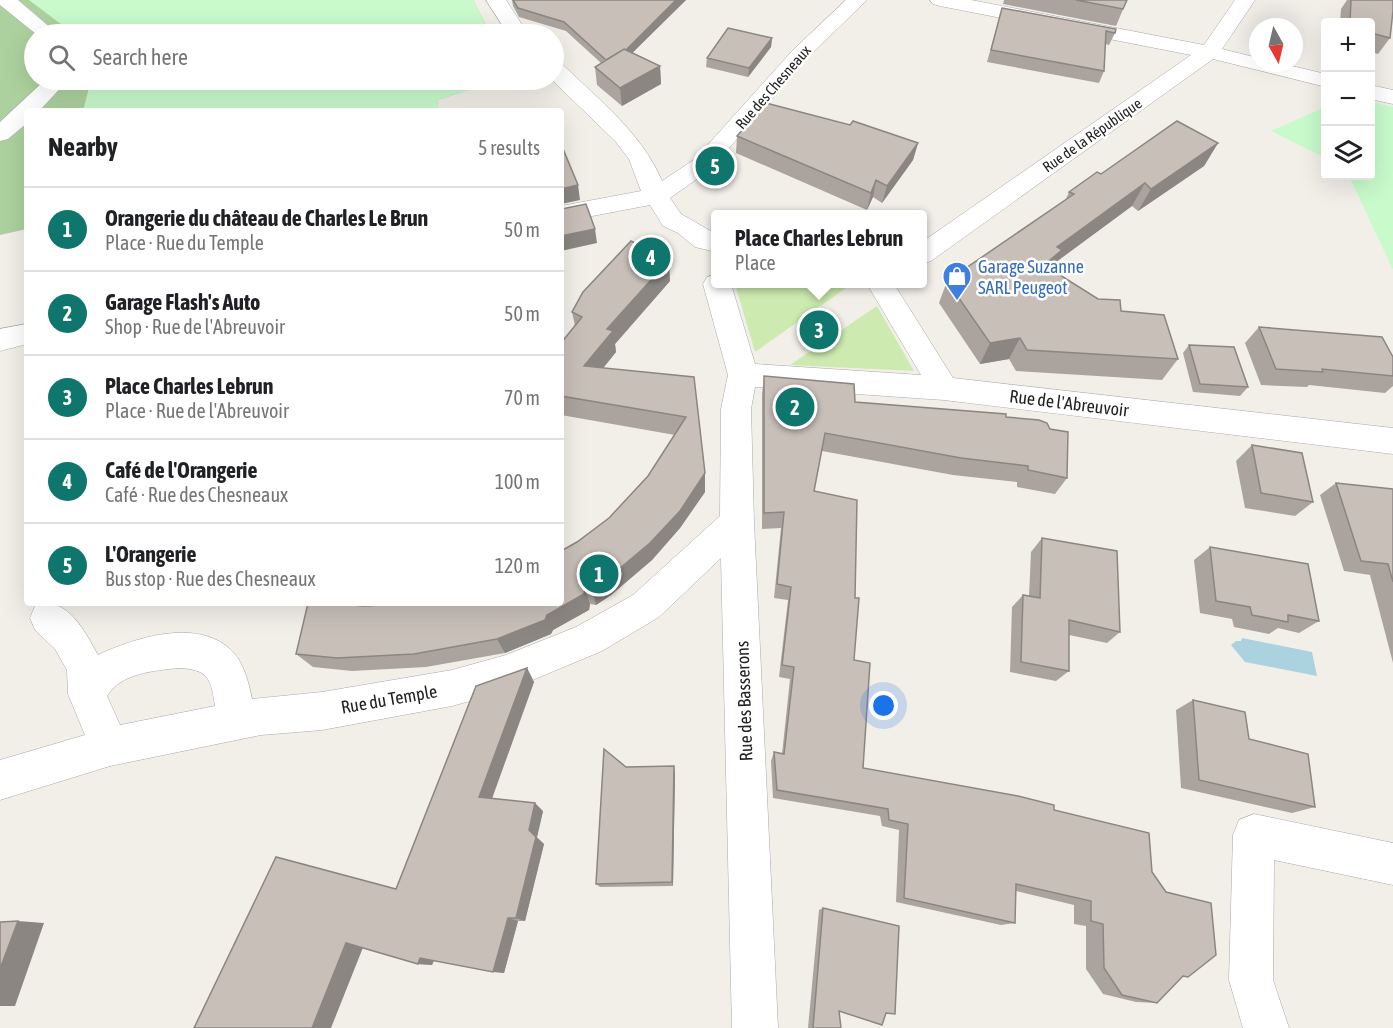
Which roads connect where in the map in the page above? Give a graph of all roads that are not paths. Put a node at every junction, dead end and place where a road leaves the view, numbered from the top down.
1 (6, 0) edge
2 (496, 0) edge
3 (857, 0) edge
4 (940, 0) edge
5 (1245, 0) edge
6 (36, 24) edge
7 (512, 24) edge
8 (1209, 52) junction
9 (564, 79) edge
10 (1321, 80) edge
11 (47, 90) edge
12 (1375, 93) edge
13 (1393, 97) edge
14 (30, 108) edge
15 (24, 114) edge
16 (0, 134) edge
17 (656, 196) junction
18 (564, 213) edge
19 (710, 242) edge
20 (927, 251) edge
21 (718, 288) edge
22 (884, 288) edge
23 (24, 335) edge
24 (0, 340) edge
25 (744, 375) junction
26 (944, 388) junction
27 (1393, 441) edge
28 (737, 522) junction
29 (48, 618) dead end
30 (87, 694) junction
31 (237, 721) junction
32 (110, 747) junction
33 (0, 780) edge
34 (1393, 864) edge
35 (755, 1028) edge
36 (1266, 1028) edge

1 - 6 street
2 - 7 street
3 - 17 street, Rue des Chesneaux
4 - 8 street
5 - 8 street, Rue de la République
8 - 10 street
8 - 20 street, Rue de la République
9 - 17 street
11 - 14 street
12 - 13 street
15 - 16 street
17 - 18 street
17 - 19 street
21 - 25 street
22 - 26 street
23 - 24 street
25 - 26 street, Rue de l'Abreuvoir
25 - 28 street, Rue des Basserons
26 - 27 street, Rue de l'Abreuvoir
28 - 31 street, Rue du Temple
28 - 35 street, Rue des Basserons
29 - 30 street
30 - 31 street
30 - 32 street
31 - 32 street, Rue du Temple
32 - 33 street, Rue du Temple
34 - 36 street

